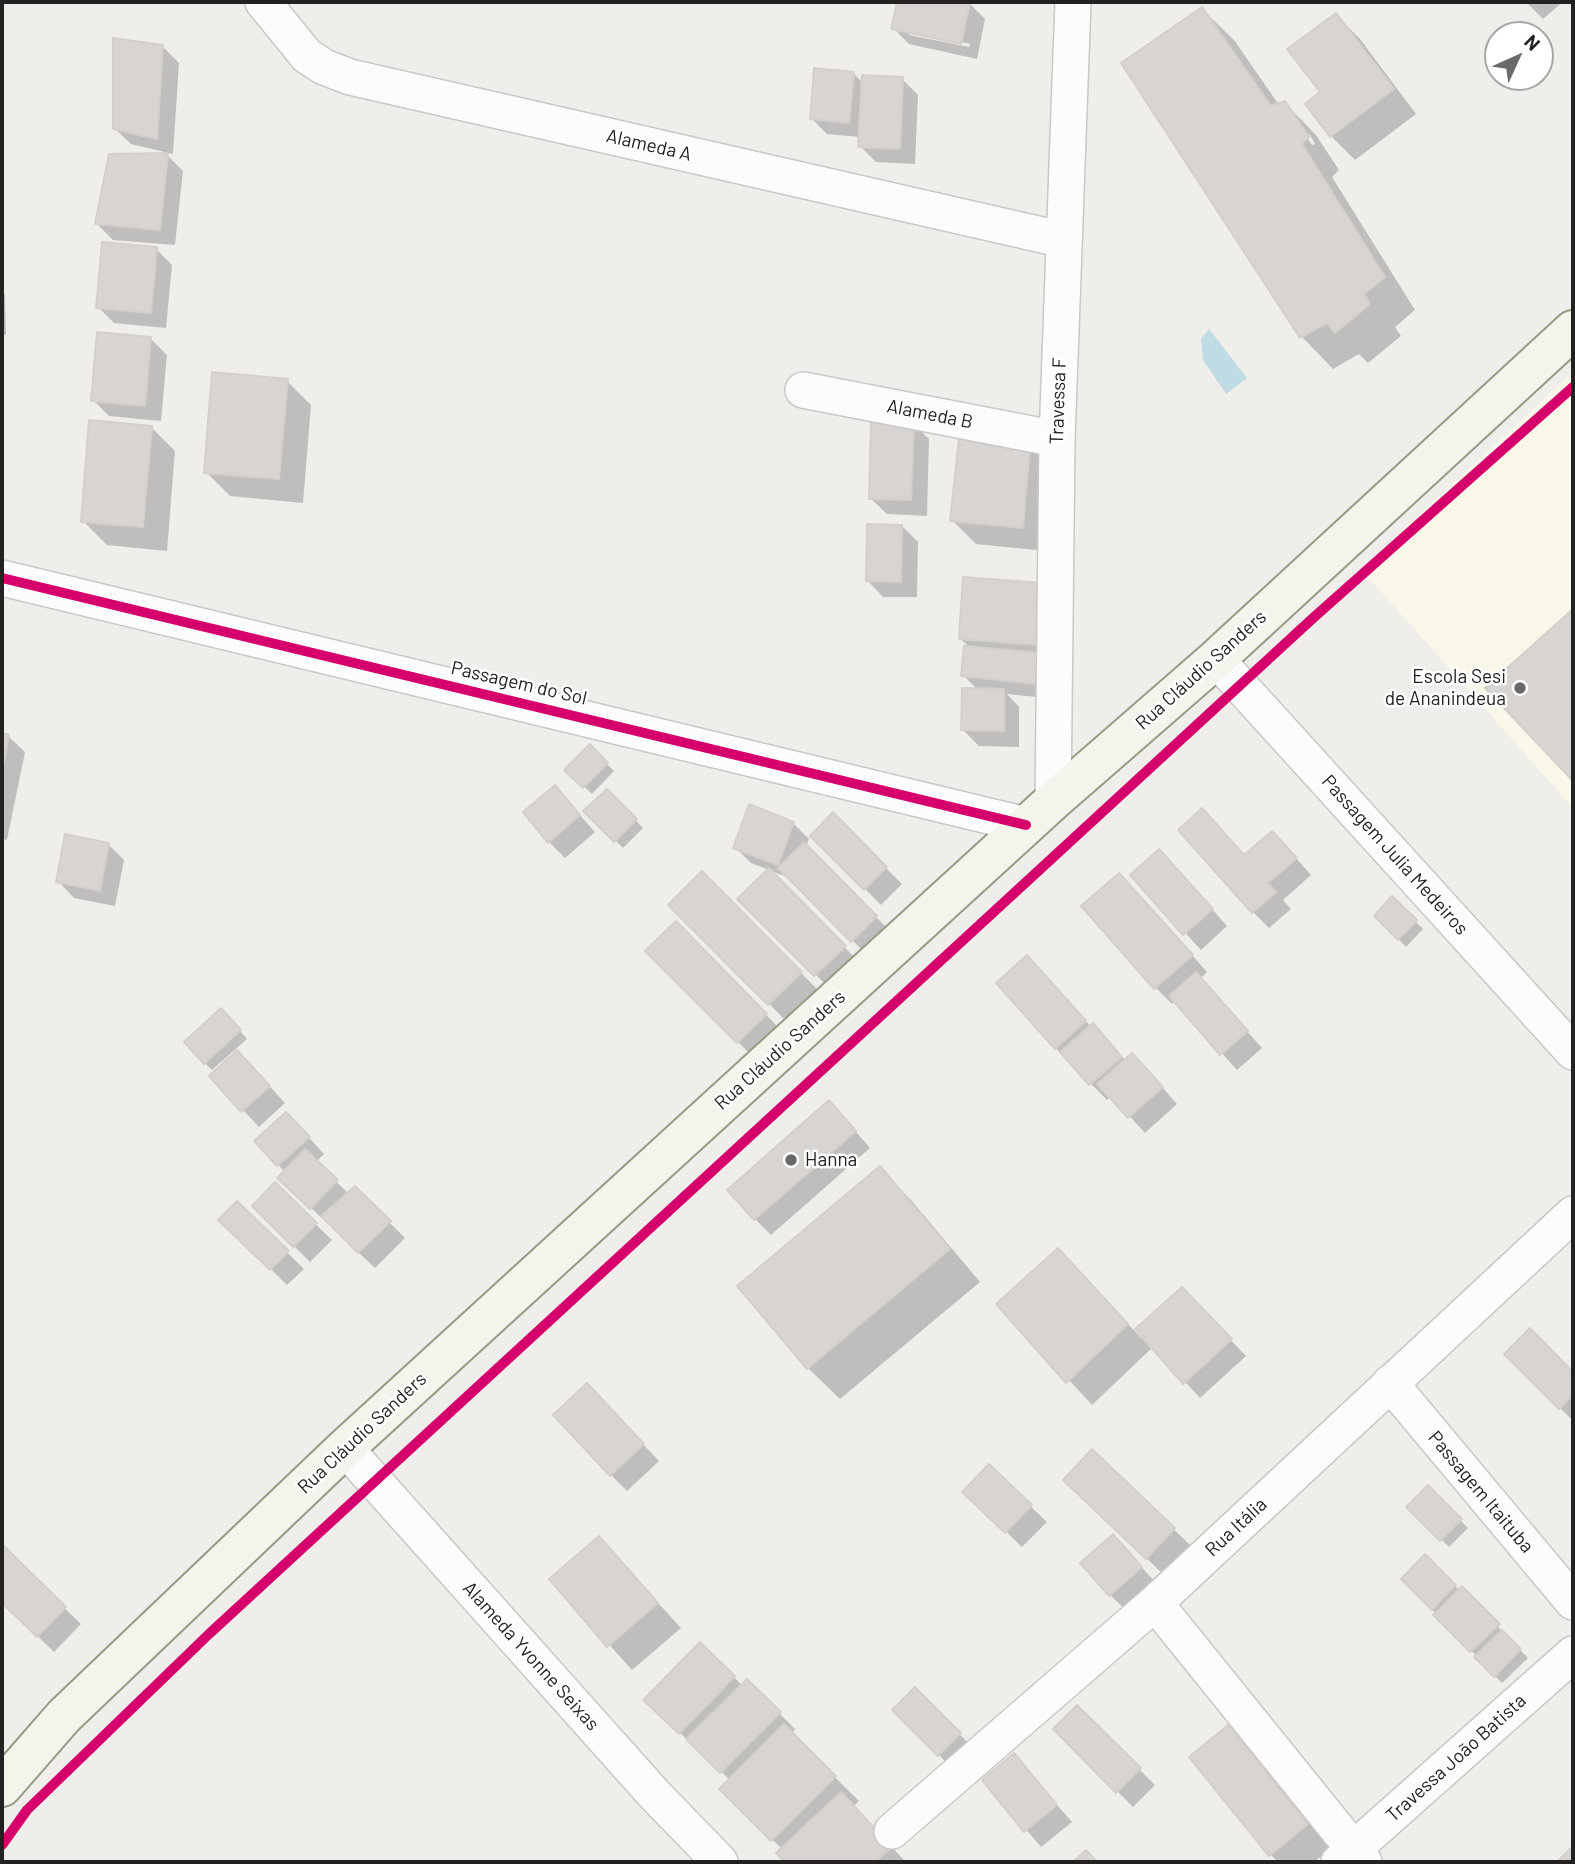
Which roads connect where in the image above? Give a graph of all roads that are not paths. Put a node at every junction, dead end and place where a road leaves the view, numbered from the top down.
1 (263, 2) edge
2 (1073, 2) edge
3 (1064, 240) junction
4 (1573, 330) edge
5 (803, 390) dead end
6 (1056, 439) junction
7 (2, 578) edge
8 (1216, 659) junction
9 (1039, 813) junction
10 (1573, 1052) edge
11 (1573, 1214) edge
12 (1390, 1382) junction
13 (345, 1448) junction
14 (1573, 1602) edge
15 (1155, 1603) junction
16 (1573, 1654) edge
17 (2, 1787) edge
18 (892, 1831) dead end
19 (1352, 1858) edge
20 (720, 1862) edge

1 - 3 street, Alameda A
2 - 3 street, Travessa F
3 - 6 street, Travessa F
4 - 8 main road, Rua Cláudio Sanders
5 - 6 street, Alameda B
6 - 9 street, Travessa F
7 - 9 street, Passagem do Sol
8 - 9 main road, Rua Cláudio Sanders
8 - 10 street, Passagem Julia Medeiros
9 - 13 main road, Rua Cláudio Sanders
11 - 12 street, Rua Itália
12 - 14 street, Passagem Itaituba
12 - 15 street, Rua Itália
13 - 17 main road, Rua Cláudio Sanders
13 - 20 street, Alameda Yvonne Seixas
15 - 18 street, Rua Itália
15 - 19 street
16 - 19 street, Travessa João Batista

